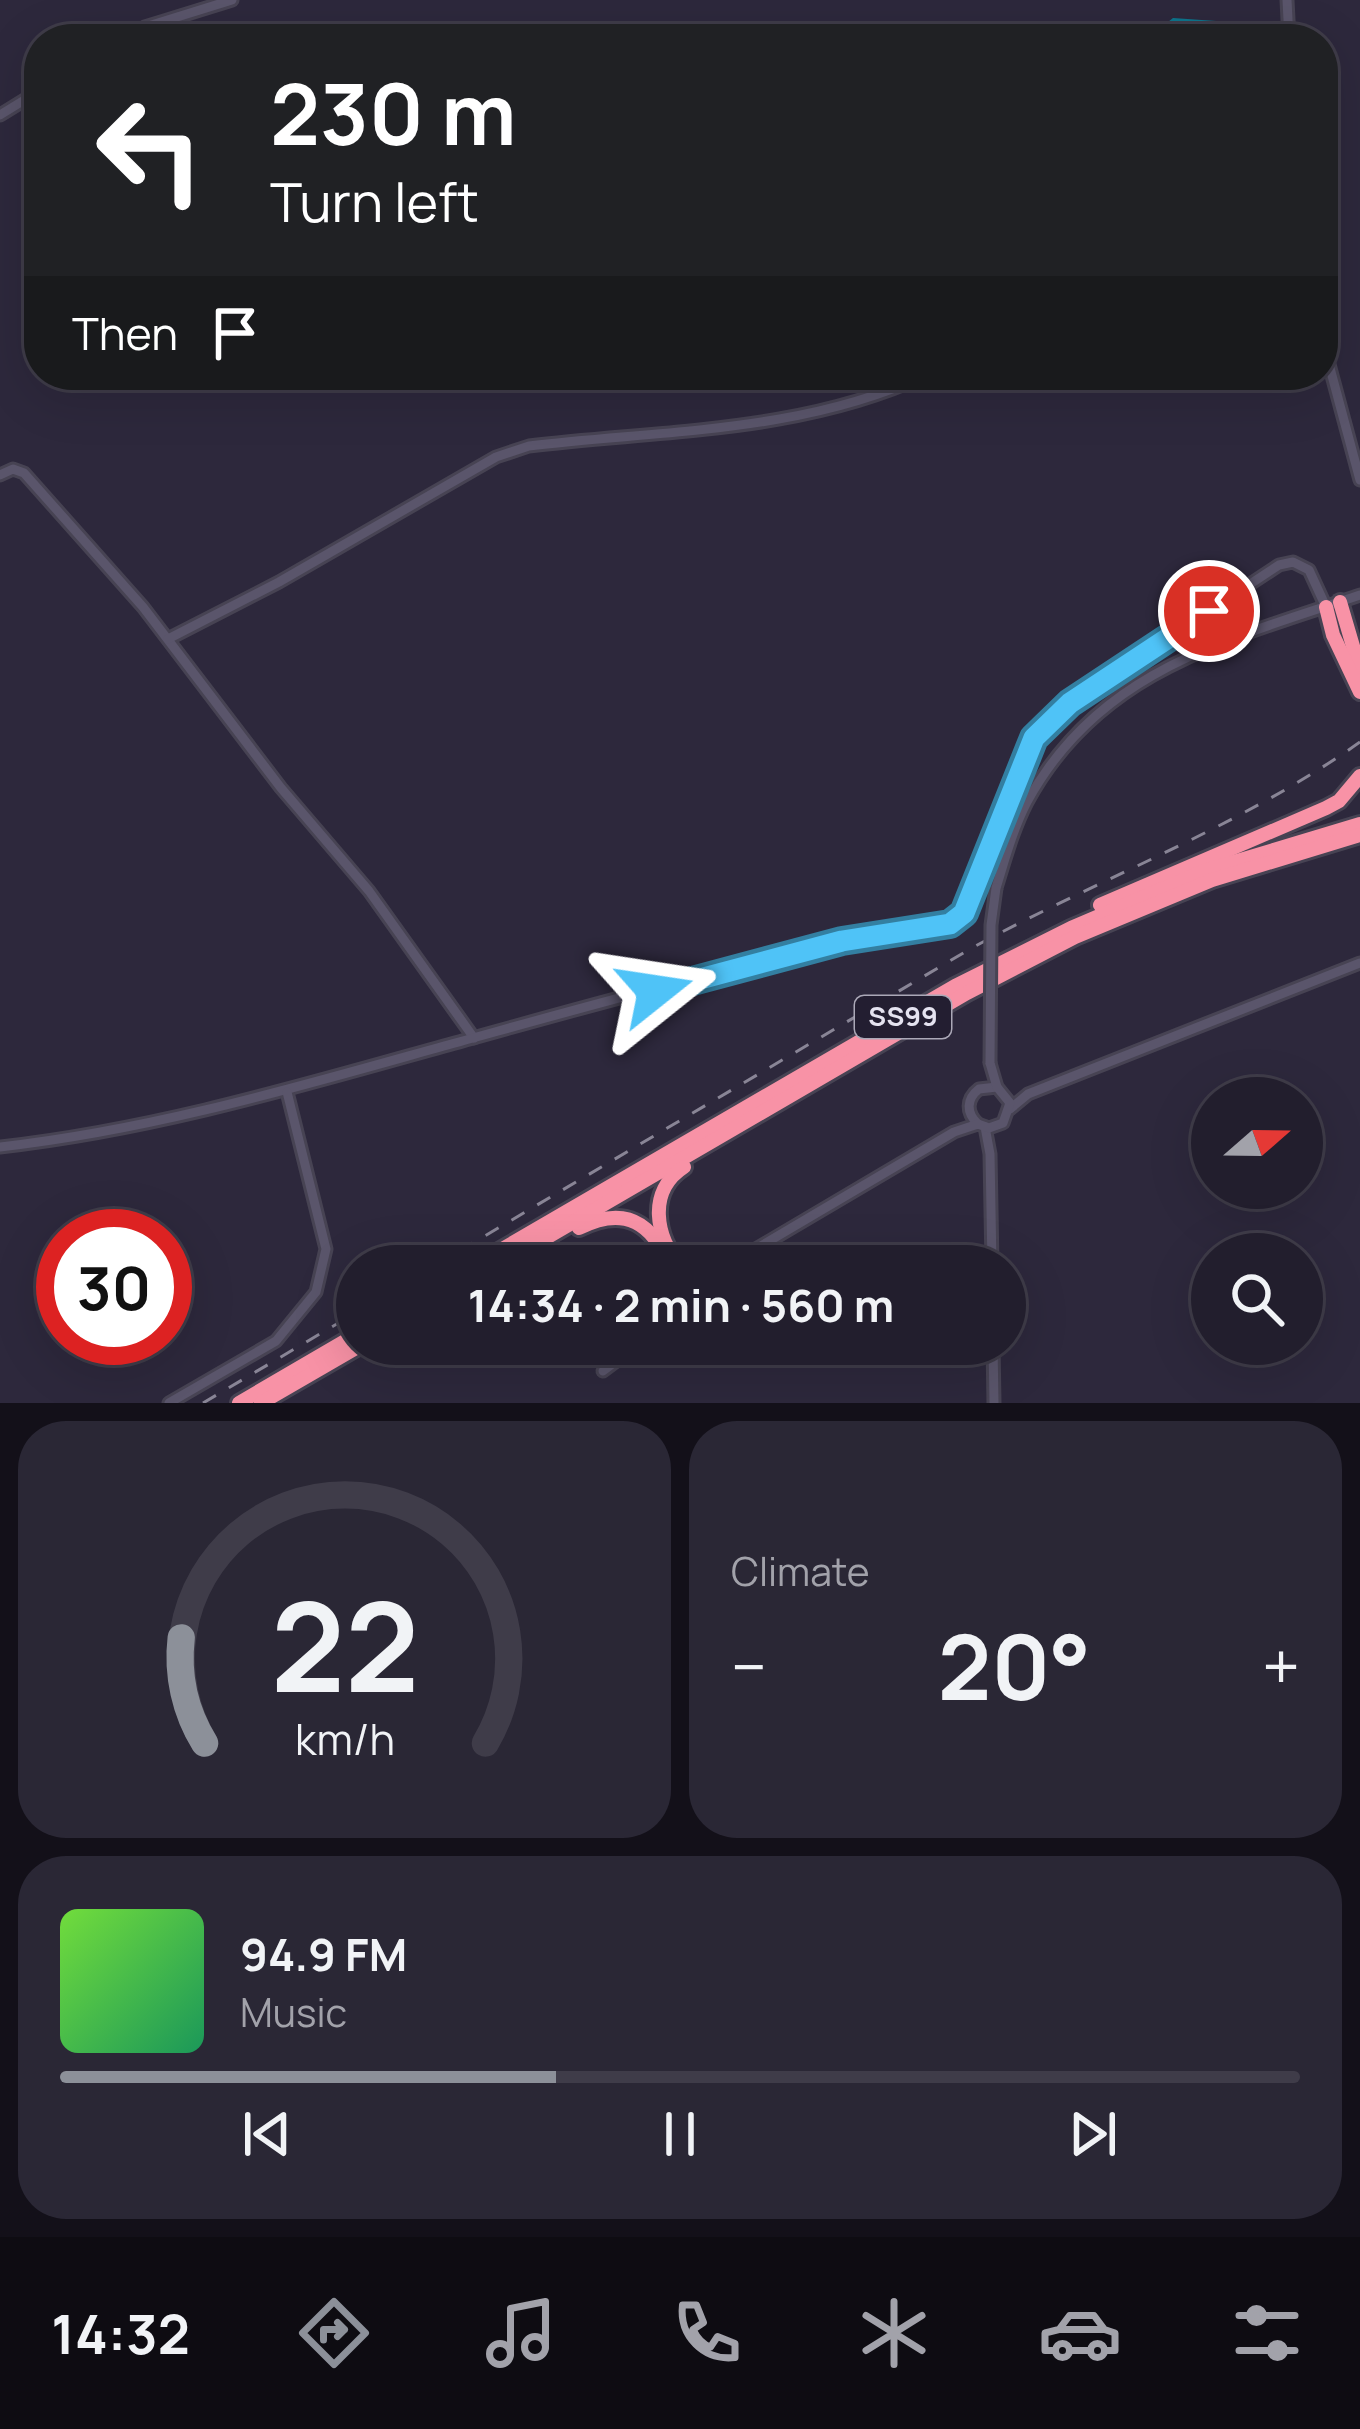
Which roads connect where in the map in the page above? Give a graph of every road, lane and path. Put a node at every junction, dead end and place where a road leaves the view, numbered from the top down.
1 (232, 0) edge
2 (155, 24) edge
3 (887, 390) edge
4 (1336, 390) edge
5 (0, 476) edge
6 (1360, 480) edge
7 (1360, 596) edge
8 (1333, 604) junction
9 (168, 639) junction
10 (1360, 670) edge
11 (1360, 692) edge
12 (1360, 776) edge
13 (1360, 824) edge
14 (1360, 836) edge
15 (1360, 963) edge
16 (955, 986) junction
17 (474, 1038) junction
18 (990, 1063) junction
19 (844, 1064) junction
20 (979, 1089) junction
21 (1001, 1090) junction
22 (287, 1092) junction
23 (1028, 1094) junction
24 (1010, 1109) junction
25 (970, 1112) junction
26 (981, 1126) junction
27 (998, 1126) junction
28 (954, 1132) junction
29 (0, 1147) edge
30 (990, 1154) junction
31 (509, 1245) edge
32 (534, 1245) edge
33 (550, 1245) edge
34 (658, 1245) edge
35 (667, 1245) edge
36 (763, 1245) edge
37 (992, 1245) edge
38 (336, 1346) edge
39 (336, 1360) edge
40 (610, 1365) edge
41 (993, 1365) edge
42 (602, 1371) dead end
43 (169, 1403) edge
44 (239, 1403) edge
45 (261, 1403) edge
46 (994, 1403) edge

1 - 2 street
3 - 9 street
4 - 6 street
5 - 9 street
7 - 8 street
8 - 10 highway
8 - 11 highway
8 - 17 street
8 - 18 street, bridge
9 - 17 street
12 - 16 highway
13 - 16 highway, SS99
14 - 19 highway, SS99
15 - 23 street
16 - 31 highway, SS99
17 - 22 street
18 - 20 street
18 - 21 street
19 - 32 highway, SS99
19 - 35 highway
20 - 21 street
20 - 25 street
21 - 23 street
21 - 24 street
22 - 29 street
22 - 43 street
23 - 24 street
24 - 27 street
25 - 26 street
25 - 28 street
26 - 27 street
26 - 28 street
26 - 30 street
27 - 30 street
28 - 36 street
30 - 37 street
33 - 34 highway
38 - 44 highway
39 - 45 highway
40 - 42 street
41 - 46 street

